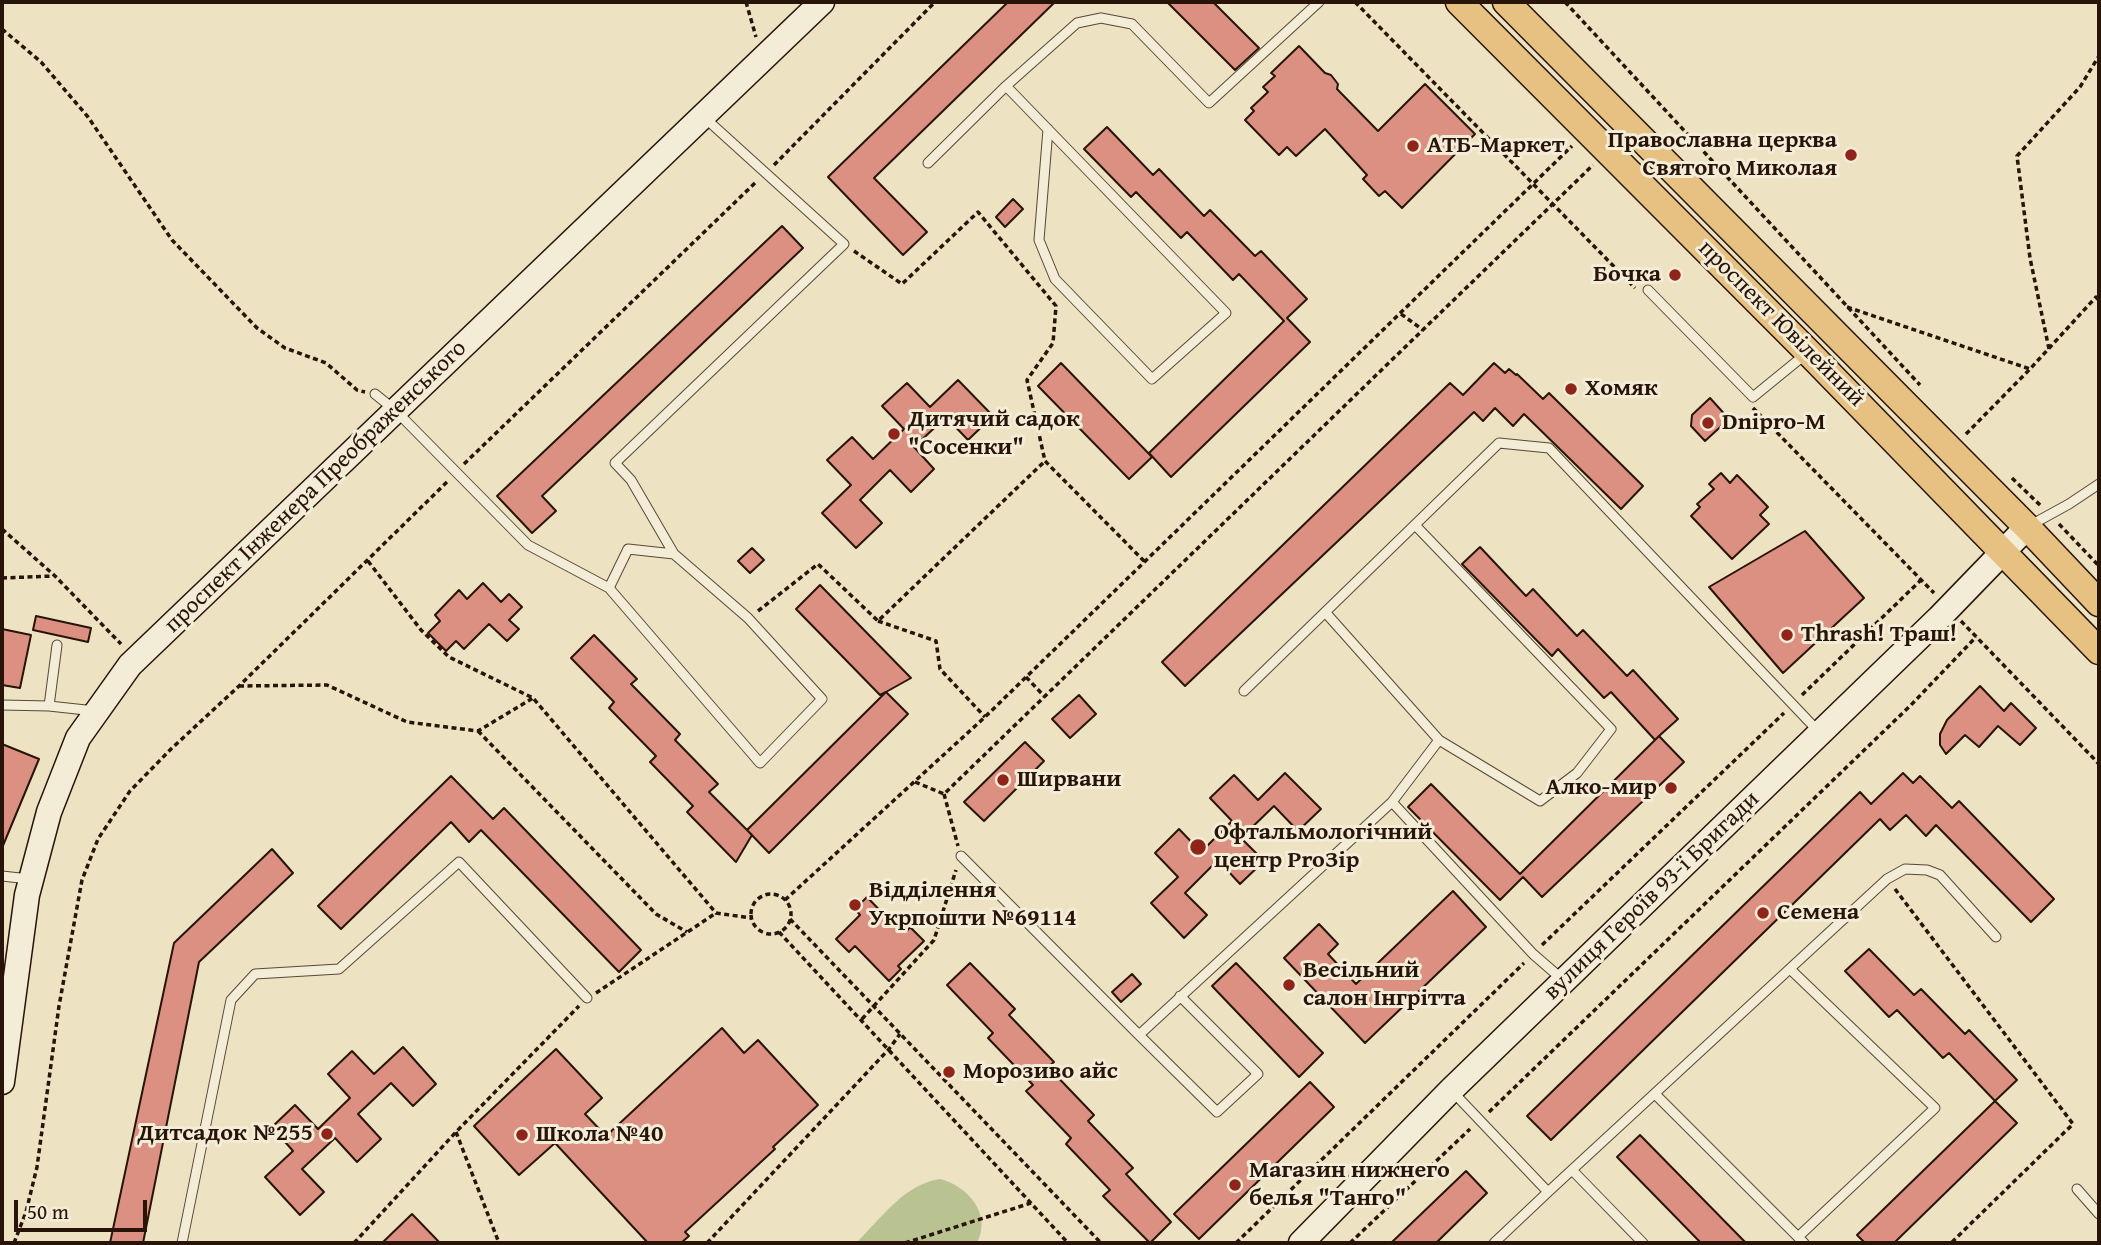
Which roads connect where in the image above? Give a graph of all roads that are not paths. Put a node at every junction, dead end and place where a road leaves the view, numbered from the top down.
1 (822, 2) edge
2 (1319, 2) edge
3 (1459, 2) edge
4 (1506, 2) edge
5 (1006, 86) junction
6 (703, 116) junction
7 (1048, 129) junction
8 (928, 163) dead end
9 (1648, 290) dead end
10 (1808, 352) junction
11 (375, 394) road end
12 (396, 411) junction
13 (2099, 484) edge
14 (2038, 521) junction
15 (1415, 525) junction
16 (2004, 552) junction
17 (674, 554) junction
18 (609, 588) junction
19 (2099, 603) edge
20 (1325, 612) junction
21 (57, 645) dead end
22 (2099, 651) edge
23 (1244, 691) dead end
24 (2, 705) edge
25 (49, 706) junction
26 (97, 712) junction
27 (1821, 733) junction
28 (1439, 740) junction
29 (1392, 802) junction
30 (961, 856) road end
31 (2, 876) edge
32 (31, 879) junction
33 (1996, 937) dead end
34 (1790, 969) junction
35 (1564, 981) junction
36 (1180, 996) junction
37 (587, 998) road end
38 (1139, 1035) junction
39 (2, 1082) edge
40 (1451, 1090) junction
41 (1655, 1094) junction
42 (1572, 1170) junction
43 (2077, 1189) dead end
44 (1548, 1192) junction
45 (2099, 1214) edge
46 (1801, 1240) edge
47 (182, 1243) edge
48 (1301, 1243) edge
49 (1494, 1243) edge
50 (1643, 1243) edge

1 - 6 main road, проспект Інженера Преображенського
2 - 5 lane
3 - 10 main road, проспект Ювілейний
4 - 14 main road, проспект Ювілейний
5 - 7 lane
5 - 8 lane
6 - 12 main road, проспект Інженера Преображенського
6 - 17 lane
7 - 7 lane
9 - 10 lane
10 - 16 main road, проспект Ювілейний
11 - 12 lane
12 - 18 lane
12 - 26 main road, проспект Інженера Преображенського
13 - 14 lane
14 - 16 main road, вулиця Героїв 93-ї Бригади
14 - 19 main road, проспект Ювілейний
15 - 20 lane
15 - 27 lane
15 - 28 lane
16 - 22 main road, проспект Ювілейний
16 - 27 main road, вулиця Героїв 93-ї Бригади
17 - 18 lane
17 - 18 lane
20 - 23 lane
20 - 28 lane
21 - 25 lane
24 - 25 lane
25 - 26 lane
26 - 32 main road, проспект Інженера Преображенського
27 - 35 main road, вулиця Героїв 93-ї Бригади
28 - 29 lane
29 - 35 lane
29 - 36 lane
30 - 38 lane
31 - 32 lane
32 - 39 main road, проспект Інженера Преображенського
33 - 34 lane
34 - 41 lane
34 - 46 lane
35 - 40 main road, вулиця Героїв 93-ї Бригади
36 - 38 lane
36 - 38 lane
37 - 47 lane
40 - 44 lane
40 - 48 main road, вулиця Героїв 93-ї Бригади
41 - 42 lane
41 - 46 lane
42 - 44 lane
42 - 50 lane
43 - 45 lane
44 - 49 lane

